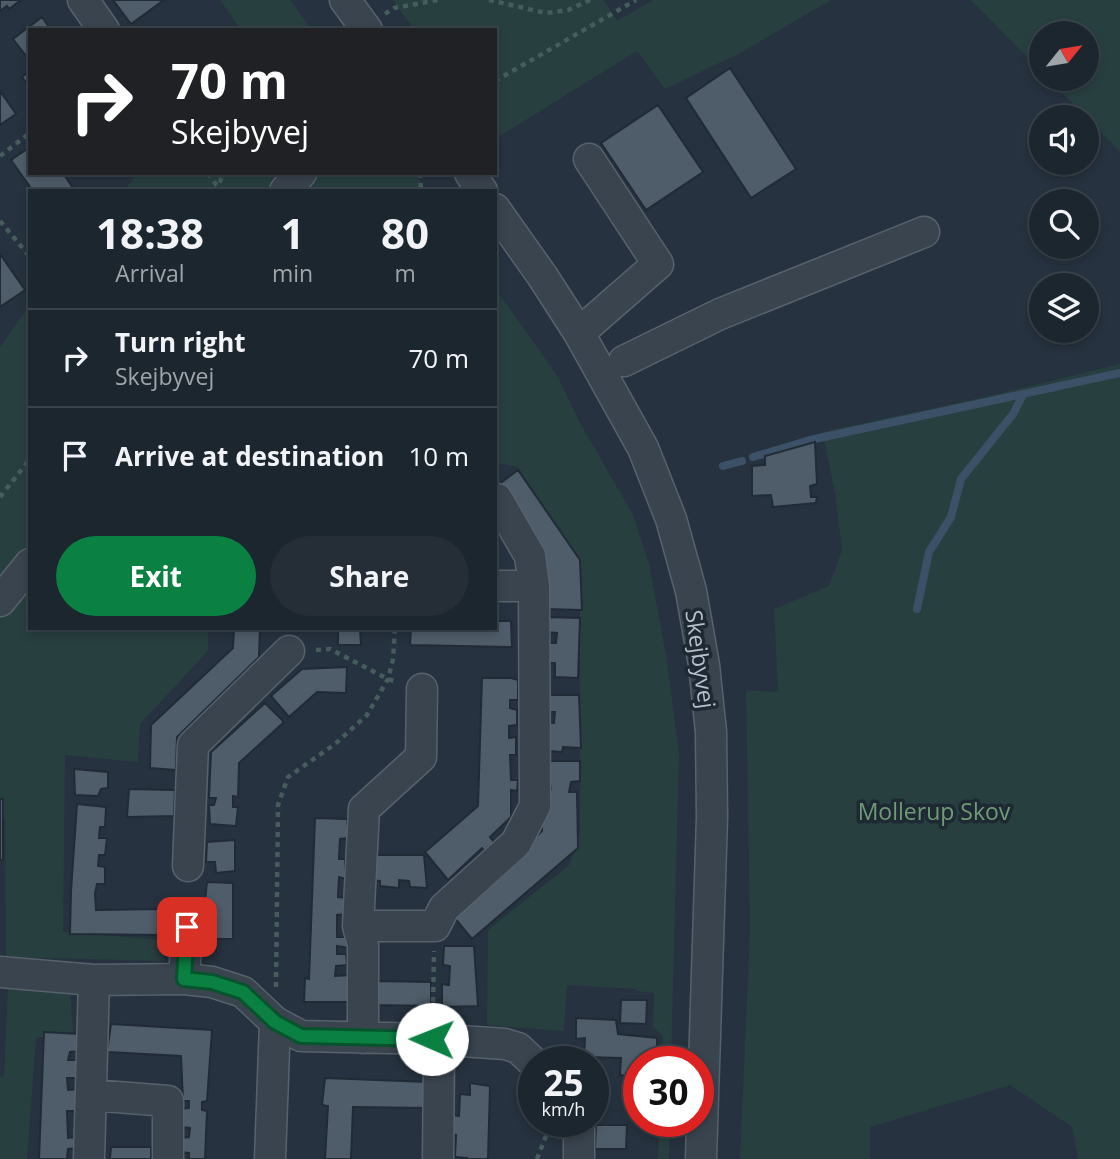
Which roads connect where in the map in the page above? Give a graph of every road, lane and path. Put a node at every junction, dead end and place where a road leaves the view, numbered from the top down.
1 (83, 0) edge
2 (345, 0) edge
3 (489, 0) edge
4 (590, 0) edge
5 (636, 0) edge
6 (103, 28) edge
7 (365, 28) edge
8 (497, 80) edge
9 (28, 135) edge
10 (0, 156) edge
11 (589, 159) dead end
12 (299, 175) edge
13 (287, 189) edge
14 (497, 212) edge
15 (0, 221) edge
16 (924, 232) dead end
17 (28, 255) edge
18 (579, 333) junction
19 (624, 361) dead end
20 (28, 462) edge
21 (0, 497) edge
22 (497, 499) edge
23 (28, 566) edge
24 (497, 586) edge
25 (534, 586) junction
26 (0, 601) edge
27 (395, 630) edge
28 (322, 650) dead end
29 (289, 651) dead end
30 (387, 679) junction
31 (422, 689) joint
32 (188, 866) dead end
33 (358, 926) junction
34 (435, 926) junction
35 (187, 927) dead end
36 (0, 972) edge
37 (184, 979) junction
38 (94, 980) junction
39 (275, 1022) junction
40 (363, 1038) junction
41 (432, 1039) junction
42 (518, 1048) edge
43 (91, 1095) junction
44 (545, 1137) edge
45 (579, 1137) edge
46 (89, 1159) edge
47 (167, 1159) edge
48 (271, 1159) edge
49 (438, 1159) edge
50 (537, 1159) edge
51 (579, 1159) edge
52 (701, 1159) edge

1 - 6 street
2 - 7 street
3 - 4 path
5 - 8 path
9 - 10 path
11 - 18 street
12 - 13 street
14 - 18 street, Skejbyvej
15 - 17 path
16 - 19 street
18 - 52 street, Skejbyvej
20 - 21 path
22 - 25 street
23 - 26 street
24 - 25 street
25 - 34 street
27 - 30 path
28 - 30 path
29 - 32 street
30 - 31 path
30 - 39 path
31 - 33 street
33 - 34 street
33 - 40 street
34 - 41 path
35 - 37 street
36 - 38 street
37 - 38 street
37 - 39 street
38 - 43 street
39 - 40 street
39 - 48 street
40 - 41 street
41 - 42 street
41 - 49 street
43 - 46 street
43 - 47 street
44 - 50 path
45 - 51 street

